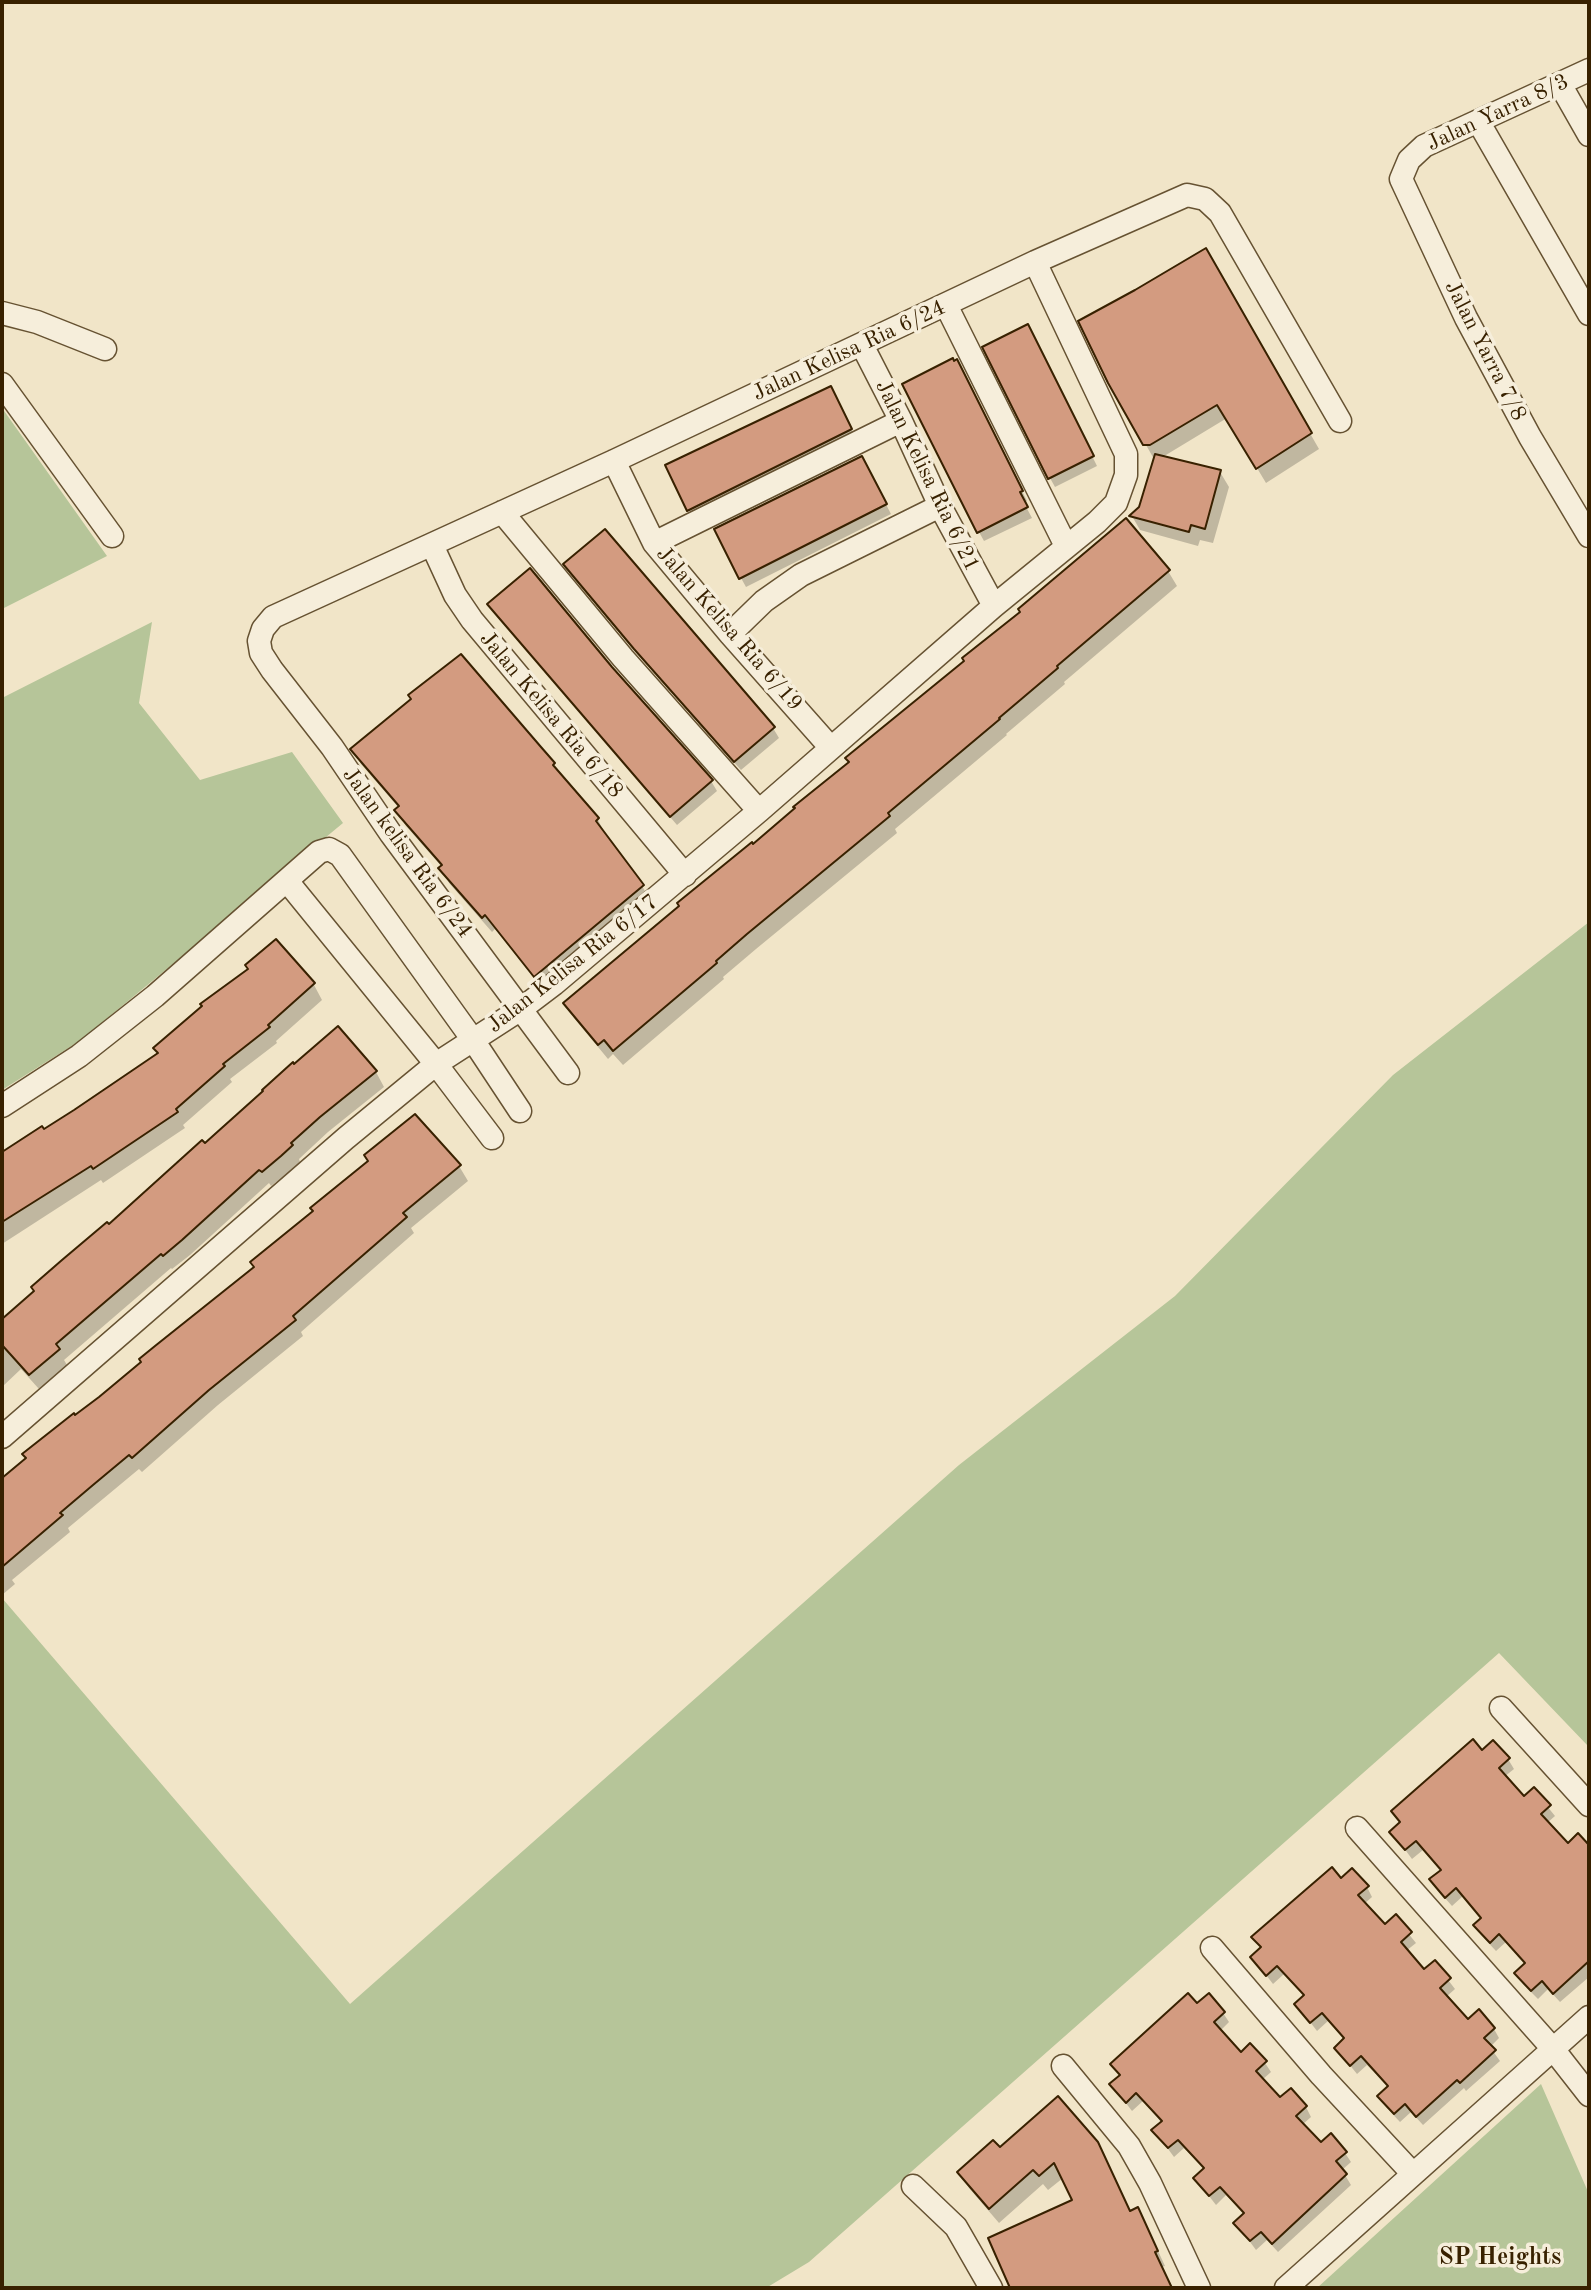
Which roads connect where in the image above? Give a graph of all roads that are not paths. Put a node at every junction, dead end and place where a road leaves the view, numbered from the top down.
1 (1589, 70) edge
2 (1560, 84) junction
3 (1478, 121) junction
4 (1589, 135) edge
5 (1409, 160) joint
6 (1035, 262) junction
7 (946, 305) junction
8 (2, 313) edge
9 (1589, 314) edge
10 (862, 345) junction
11 (105, 349) dead end
12 (2, 384) edge
13 (901, 421) junction
14 (1340, 421) dead end
15 (614, 461) junction
16 (940, 506) junction
17 (502, 512) junction
18 (112, 536) dead end
19 (1589, 536) edge
20 (654, 543) junction
21 (432, 545) junction
22 (1066, 546) junction
23 (994, 606) junction
24 (263, 629) joint
25 (730, 634) junction
26 (831, 748) junction
27 (759, 811) junction
28 (685, 875) junction
29 (287, 881) junction
30 (521, 1009) junction
31 (473, 1040) junction
32 (436, 1064) junction
33 (568, 1073) dead end
34 (2, 1106) edge
35 (520, 1111) dead end
36 (492, 1138) dead end
37 (2, 1437) edge
38 (1501, 1708) dead end
39 (1589, 1805) edge
40 (1357, 1828) dead end
41 (1212, 1948) dead end
42 (1589, 2017) edge
43 (1553, 2049) junction
44 (1063, 2066) dead end
45 (1589, 2095) edge
46 (1413, 2174) junction
47 (913, 2186) dead end
48 (991, 2288) edge
49 (1199, 2288) edge
50 (1286, 2288) edge

1 - 2 street, Jalan Yarra 8/3
2 - 3 street, Jalan Yarra 8/3
2 - 4 street
3 - 5 street, Jalan Yarra 8/3
3 - 9 street
5 - 19 street, Jalan Yarra 7/8
6 - 7 street, Jalan Kelisa Ria 6/24
6 - 14 street, Jalan Kelisa Ria 6/24
6 - 22 street, Jalan Kelisa Ria 6/17
7 - 10 street, Jalan Kelisa Ria 6/24
7 - 22 street
8 - 11 street
10 - 13 street, Jalan Kelisa Ria 6/21
10 - 15 street, Jalan Kelisa Ria 6/24
12 - 18 street
13 - 16 street, Jalan Kelisa Ria 6/21
13 - 20 street
15 - 17 street, Jalan Kelisa Ria 6/24
15 - 20 street, Jalan Kelisa Ria 6/19
16 - 23 street, Jalan Kelisa Ria 6/21
16 - 25 street
17 - 21 street, Jalan Kelisa Ria 6/24
17 - 27 street
20 - 25 street, Jalan Kelisa Ria 6/19
21 - 24 street, Jalan Kelisa Ria 6/24
21 - 28 street, Jalan Kelisa Ria 6/18
22 - 23 street, Jalan Kelisa Ria 6/17
23 - 26 street, Jalan Kelisa Ria 6/17
24 - 30 street, Jalan kelisa Ria 6/24
25 - 26 street, Jalan Kelisa Ria 6/19
26 - 27 street, Jalan Kelisa Ria 6/17
27 - 28 street, Jalan Kelisa Ria 6/17
28 - 30 street, Jalan Kelisa Ria 6/17
29 - 31 street
29 - 32 street
29 - 34 street
30 - 31 street, Jalan Kelisa Ria 6/17
30 - 33 street, Jalan kelisa Ria 6/24
31 - 32 street, Jalan Kelisa Ria 6/17
31 - 35 street
32 - 36 street
32 - 37 street, Jalan Kelisa Ria 6/17
38 - 39 street
40 - 43 street
41 - 46 street
42 - 43 street
43 - 45 street
43 - 46 street
44 - 49 street
46 - 50 street
47 - 48 street

